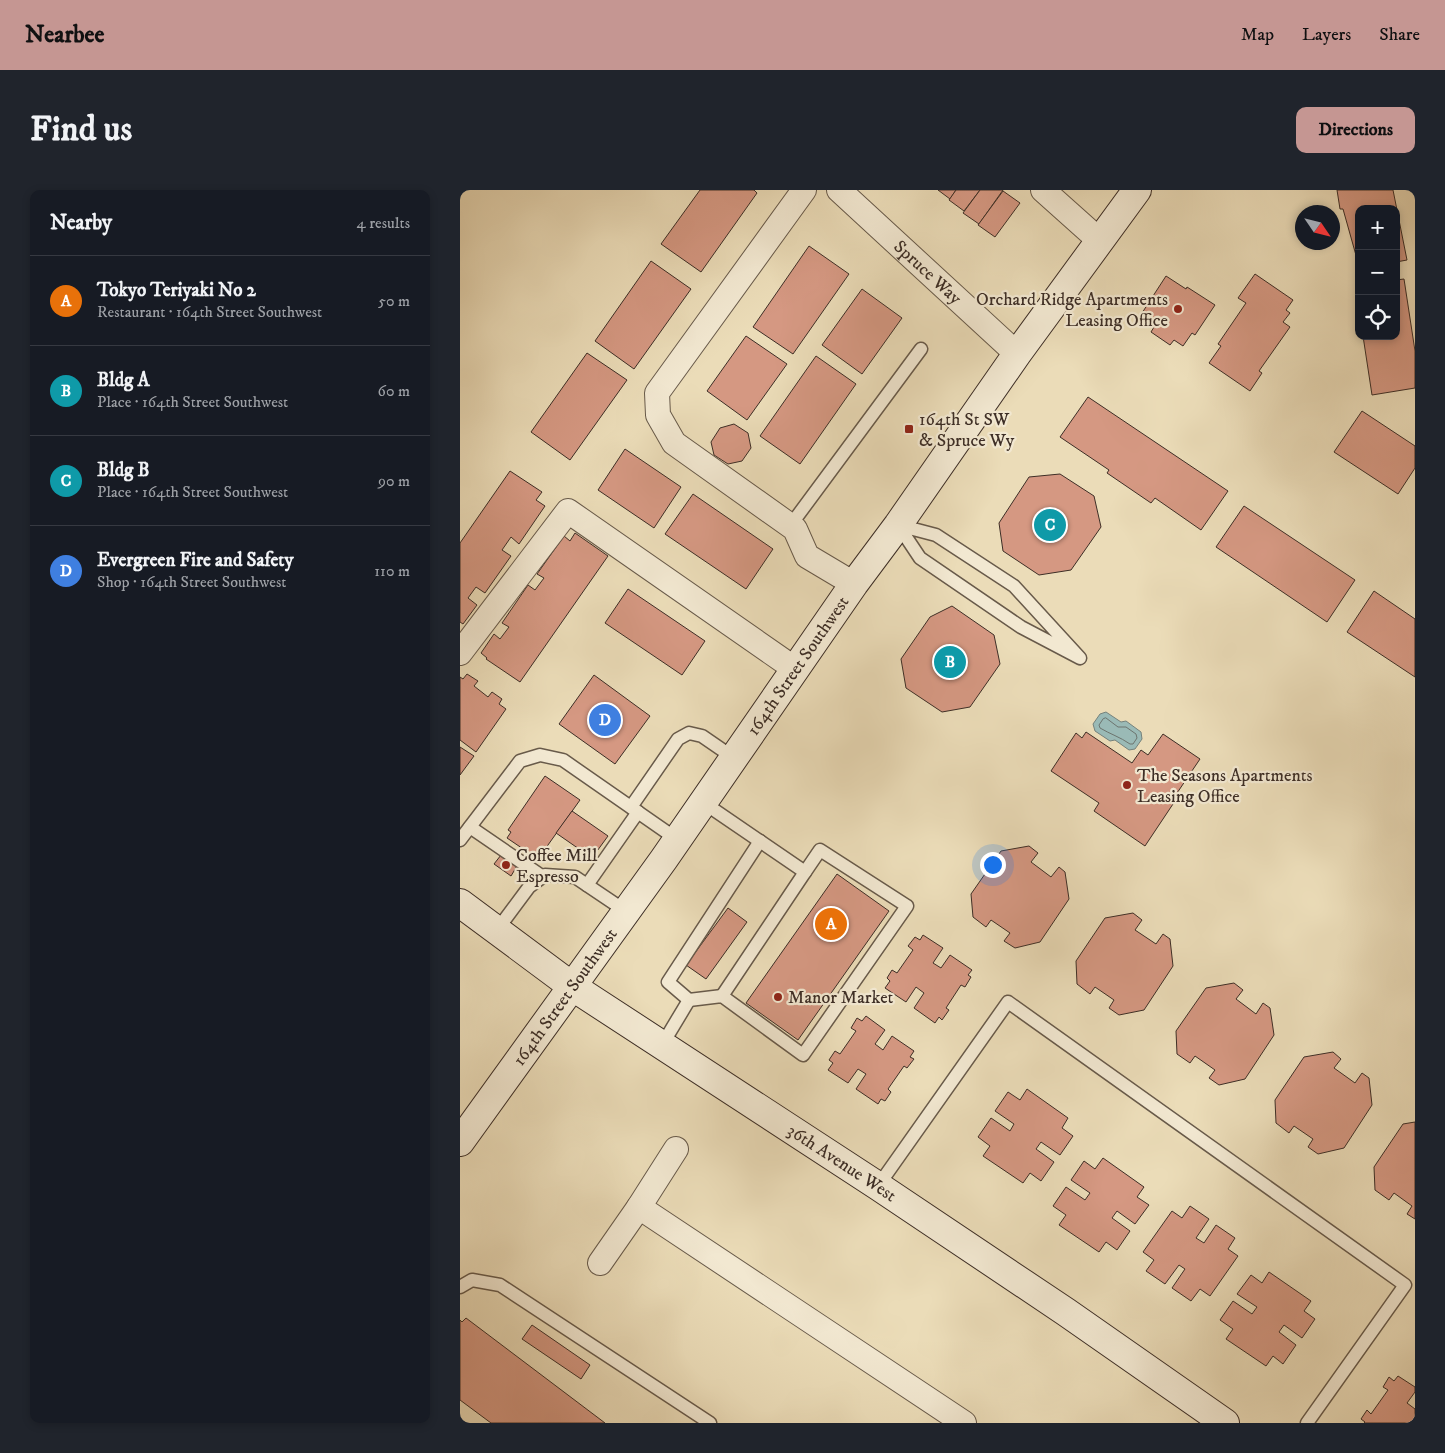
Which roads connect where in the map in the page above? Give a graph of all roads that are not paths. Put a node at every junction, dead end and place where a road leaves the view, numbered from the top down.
1 (804, 190) edge
2 (839, 190) edge
3 (1043, 190) edge
4 (1137, 190) edge
5 (1100, 241) junction
6 (921, 349) dead end
7 (1017, 354) junction
8 (898, 525) junction
9 (790, 526) junction
10 (854, 584) junction
11 (460, 653) edge
12 (795, 669) junction
13 (734, 758) junction
14 (704, 803) junction
15 (634, 809) junction
16 (470, 827) junction
17 (460, 840) edge
18 (678, 840) junction
19 (760, 841) junction
20 (806, 872) junction
21 (543, 877) junction
22 (587, 885) junction
23 (460, 903) edge
24 (627, 912) junction
25 (497, 930) junction
26 (573, 987) junction
27 (722, 996) junction
28 (690, 1000) junction
29 (662, 1045) junction
30 (460, 1142) edge
31 (676, 1149) dead end
32 (878, 1186) junction
33 (639, 1207) junction
34 (600, 1263) dead end
35 (460, 1288) edge
36 (710, 1423) edge
37 (964, 1423) edge
38 (1225, 1423) edge
39 (1307, 1423) edge

1 - 9 street
2 - 7 street, Spruce Way
3 - 5 street
4 - 5 main road, 164th Street Southwest
5 - 7 main road, 164th Street Southwest
6 - 9 lane
7 - 8 main road, 164th Street Southwest
8 - 8 lane
8 - 10 main road, 164th Street Southwest
9 - 10 street
10 - 12 main road, 164th Street Southwest
11 - 12 street
12 - 13 main road, 164th Street Southwest
13 - 14 main road, 164th Street Southwest
13 - 15 lane
14 - 18 main road, 164th Street Southwest
14 - 19 lane
15 - 16 lane
15 - 18 lane
15 - 22 lane
16 - 17 lane
16 - 21 lane
18 - 24 main road, 164th Street Southwest
19 - 20 lane
19 - 28 lane
20 - 27 lane
20 - 27 lane
21 - 22 lane
21 - 25 lane
22 - 24 lane
23 - 25 main road, 36th Avenue West
24 - 26 main road, 164th Street Southwest
25 - 26 main road, 36th Avenue West
26 - 29 main road, 36th Avenue West
26 - 30 main road, 164th Street Southwest
27 - 28 lane
28 - 29 lane
29 - 32 main road, 36th Avenue West
31 - 33 street
32 - 38 main road, 36th Avenue West
32 - 39 lane
33 - 34 street
33 - 37 street
35 - 36 lane

